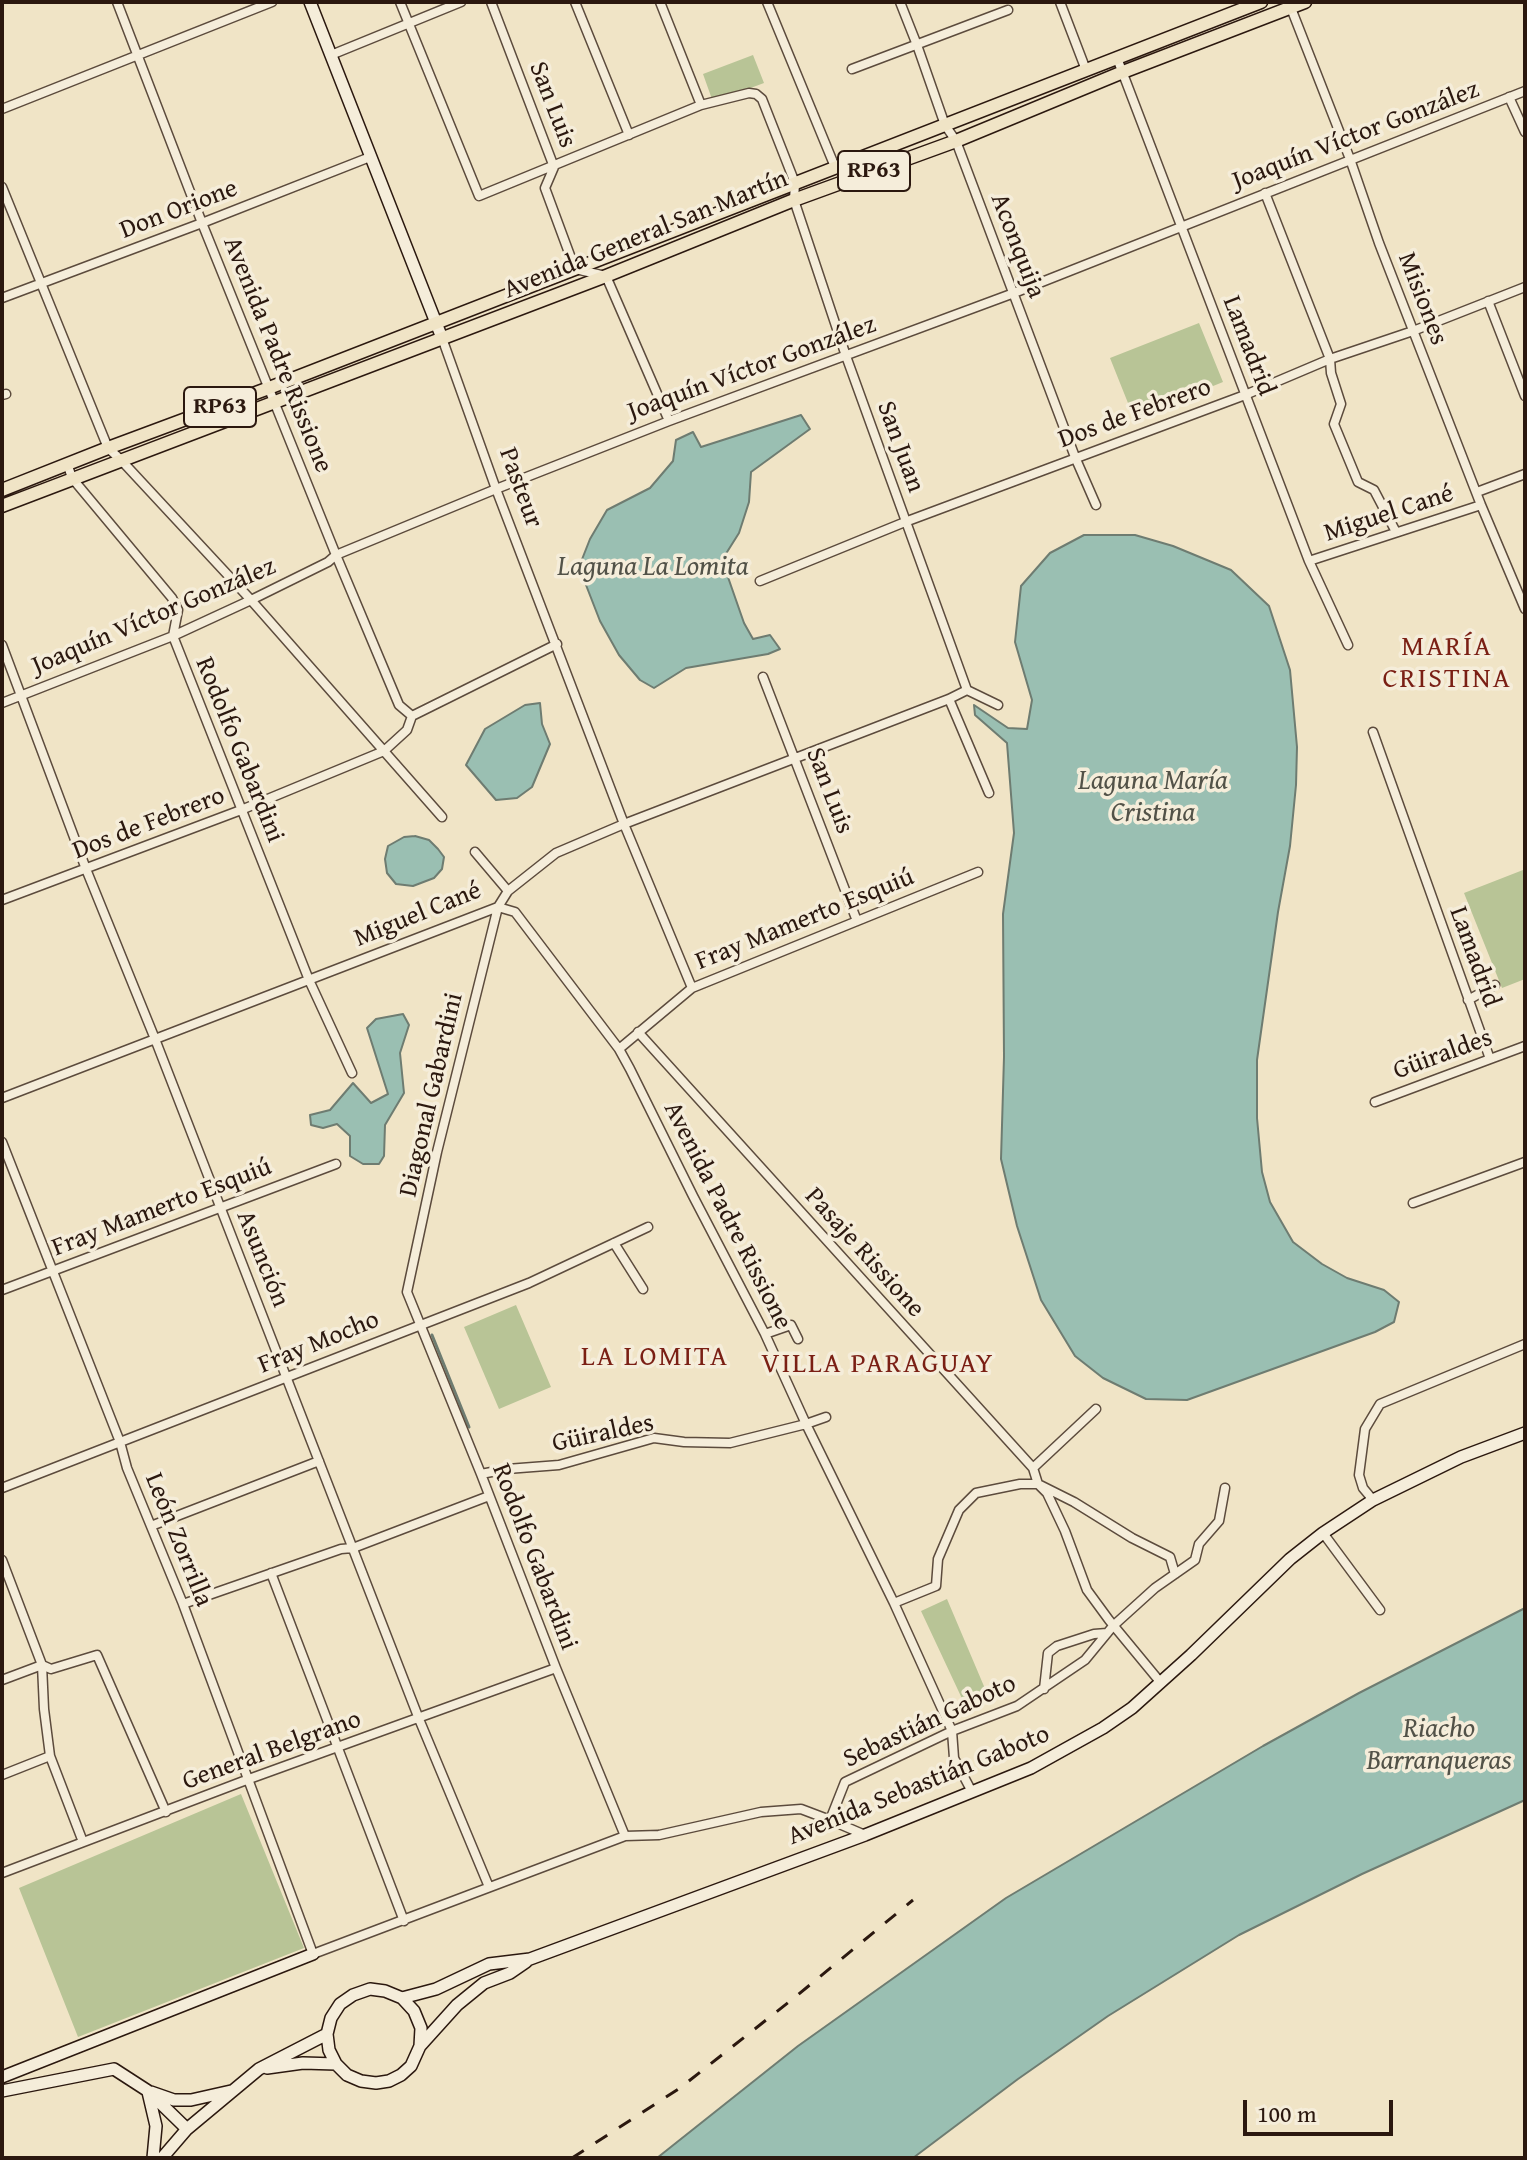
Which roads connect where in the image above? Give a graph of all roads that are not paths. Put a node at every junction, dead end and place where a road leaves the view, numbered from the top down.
1 (117, 2) edge
2 (272, 2) edge
3 (310, 2) edge
4 (400, 2) edge
5 (461, 2) edge
6 (491, 2) edge
7 (575, 2) edge
8 (660, 2) edge
9 (767, 2) edge
10 (900, 2) edge
11 (1060, 2) edge
12 (1261, 2) edge
13 (1305, 2) edge
14 (1289, 5) edge
15 (1008, 10) dead end
16 (409, 22) junction
17 (917, 45) junction
18 (138, 54) junction
19 (331, 55) junction
20 (1117, 58) junction
21 (852, 69) dead end
22 (1086, 70) junction
23 (1123, 72) junction
24 (1525, 91) edge
25 (1509, 97) junction
26 (701, 105) junction
27 (2, 109) edge
28 (945, 125) junction
29 (1525, 132) edge
30 (629, 135) junction
31 (956, 141) junction
32 (370, 157) junction
33 (1350, 159) junction
34 (554, 167) junction
35 (835, 167) junction
36 (861, 175) junction
37 (795, 183) junction
38 (2, 187) edge
39 (1265, 193) junction
40 (794, 200) junction
41 (202, 223) junction
42 (1180, 226) junction
43 (575, 269) junction
44 (606, 276) junction
45 (39, 284) junction
46 (1525, 287) edge
47 (1014, 293) junction
48 (2, 298) edge
49 (1488, 301) junction
50 (437, 322) junction
51 (1413, 331) junction
52 (442, 338) junction
53 (846, 356) junction
54 (1330, 359) junction
55 (269, 388) junction
56 (1245, 395) junction
57 (1525, 396) edge
58 (274, 401) junction
59 (669, 421) junction
60 (108, 448) junction
61 (1075, 457) junction
62 (121, 460) junction
63 (67, 463) junction
64 (1525, 474) edge
65 (72, 478) junction
66 (496, 489) junction
67 (2, 490) edge
68 (1477, 492) junction
69 (1096, 505) dead end
70 (1481, 505) junction
71 (2, 506) edge
72 (905, 522) junction
73 (1396, 532) junction
74 (336, 555) junction
75 (1309, 561) junction
76 (760, 581) dead end
77 (251, 600) junction
78 (1525, 609) edge
79 (173, 636) junction
80 (557, 644) junction
81 (2, 645) edge
82 (1348, 645) dead end
83 (763, 677) dead end
84 (967, 690) junction
85 (21, 696) junction
86 (949, 699) junction
87 (2, 703) edge
88 (998, 705) dead end
89 (412, 716) junction
90 (1373, 732) dead end
91 (384, 751) junction
92 (795, 758) junction
93 (989, 793) dead end
94 (241, 810) junction
95 (442, 817) dead end
96 (624, 824) junction
97 (475, 852) dead end
98 (86, 869) junction
99 (978, 872) dead end
100 (508, 891) junction
101 (3, 898) edge
102 (498, 907) junction
103 (857, 921) junction
104 (309, 980) junction
105 (1495, 985) dead end
106 (692, 988) junction
107 (1468, 1000) junction
108 (638, 1032) junction
109 (155, 1039) junction
110 (1525, 1046) edge
111 (619, 1049) junction
112 (1490, 1059) junction
113 (352, 1073) dead end
114 (2, 1098) edge
115 (1375, 1102) dead end
116 (2, 1142) edge
117 (1525, 1162) edge
118 (336, 1164) dead end
119 (1413, 1203) dead end
120 (220, 1207) junction
121 (648, 1227) dead end
122 (614, 1243) junction
123 (52, 1270) junction
124 (643, 1289) dead end
125 (2, 1290) edge
126 (407, 1292) joint
127 (420, 1324) junction
128 (765, 1334) junction
129 (798, 1339) dead end
130 (1525, 1344) edge
131 (288, 1377) junction
132 (1096, 1409) dead end
133 (826, 1417) dead end
134 (806, 1424) junction
135 (1525, 1433) edge
136 (120, 1442) junction
137 (319, 1461) junction
138 (1033, 1468) junction
139 (481, 1474) junction
140 (1038, 1484) junction
141 (2, 1488) edge
142 (1225, 1488) dead end
143 (489, 1496) junction
144 (1373, 1500) junction
145 (151, 1526) junction
146 (1323, 1533) junction
147 (353, 1548) junction
148 (2, 1560) edge
149 (271, 1573) junction
150 (1175, 1574) junction
151 (894, 1603) junction
152 (183, 1604) junction
153 (1380, 1610) dead end
154 (1110, 1630) junction
155 (42, 1665) junction
156 (556, 1668) junction
157 (2, 1680) edge
158 (1161, 1683) junction
159 (1044, 1689) junction
160 (419, 1719) junction
161 (952, 1731) junction
162 (337, 1748) junction
163 (50, 1756) junction
164 (2, 1775) edge
165 (249, 1779) junction
166 (972, 1792) junction
167 (166, 1812) junction
168 (830, 1820) junction
169 (865, 1835) junction
170 (625, 1836) junction
171 (83, 1842) junction
172 (2, 1873) edge
173 (489, 1887) junction
174 (404, 1921) junction
175 (313, 1954) junction
176 (530, 1959) junction
177 (402, 1998) junction
178 (327, 2034) junction
179 (420, 2046) junction
180 (336, 2064) junction
181 (259, 2069) junction
182 (2, 2077) edge
183 (2, 2091) edge
184 (148, 2091) junction
185 (232, 2091) junction
186 (187, 2129) junction
187 (153, 2158) edge
188 (162, 2158) edge

1 - 18 street, Avenida Padre Rissione
2 - 18 street
3 - 19 main road, Pasteur
4 - 16 street
5 - 16 street
6 - 34 street, San Luis
7 - 30 street
8 - 26 street
9 - 35 street
10 - 17 street, Aconquija
11 - 22 street
12 - 20 main road, Avenida General San Martín / RP63
13 - 14 main road, Avenida General San Martín / RP63
14 - 23 main road, Avenida General San Martín / RP63
14 - 33 street, Misiones
15 - 17 street
16 - 19 street
16 - 34 street
17 - 21 street
17 - 28 street, Aconquija
18 - 27 street
18 - 41 street, Avenida Padre Rissione
19 - 32 main road, Pasteur
20 - 22 main road, Avenida General San Martín / RP63
20 - 23 street, Lamadrid
22 - 28 main road, Avenida General San Martín / RP63
23 - 31 main road, Avenida General San Martín / RP63
23 - 42 street, Lamadrid
24 - 25 street, Joaquín Víctor González
25 - 29 street
25 - 33 street, Joaquín Víctor González
26 - 30 street
26 - 37 street
28 - 31 street, Aconquija
28 - 35 main road, Avenida General San Martín / RP63
30 - 34 street
31 - 36 main road, Avenida General San Martín / RP63
31 - 47 street, Aconquija
32 - 41 street, Don Orione
32 - 50 main road, Pasteur
33 - 39 street, Joaquín Víctor González
33 - 51 street, Misiones
34 - 43 street, San Luis
35 - 36 street
35 - 37 main road, Avenida General San Martín / RP63
36 - 40 main road, Avenida General San Martín / RP63
37 - 40 street, San Juan
37 - 43 main road, Avenida General San Martín / RP63
38 - 45 street
39 - 42 street, Joaquín Víctor González
39 - 54 street
40 - 44 main road, Avenida General San Martín / RP63
40 - 53 street, San Juan
41 - 45 street, Don Orione
41 - 55 street, Avenida Padre Rissione
42 - 47 street, Joaquín Víctor González
42 - 56 street, Lamadrid
43 - 44 street
43 - 50 main road, Avenida General San Martín / RP63
44 - 52 main road, Avenida General San Martín / RP63
44 - 59 street
45 - 48 street, Don Orione
45 - 60 street
46 - 49 street, Dos de Febrero
47 - 53 street, Joaquín Víctor González
47 - 61 street, Aconquija
49 - 51 street, Dos de Febrero
49 - 57 street
50 - 52 main road, Pasteur
50 - 55 main road, Avenida General San Martín / RP63
51 - 54 street, Dos de Febrero
51 - 68 street, Misiones
52 - 58 main road, Avenida General San Martín / RP63
52 - 66 street, Pasteur
53 - 59 street, Joaquín Víctor González
53 - 72 street, San Juan
54 - 56 street, Dos de Febrero
54 - 73 street
55 - 58 street, Avenida Padre Rissione
55 - 60 main road, Avenida General San Martín / RP63
56 - 61 street, Dos de Febrero
56 - 75 street, Lamadrid
58 - 62 main road, Avenida General San Martín / RP63
58 - 74 street, Avenida Padre Rissione
59 - 66 street, Joaquín Víctor González
60 - 62 street
60 - 63 main road, Avenida General San Martín / RP63
61 - 69 street, Aconquija
61 - 72 street, Dos de Febrero
62 - 65 main road, Avenida General San Martín / RP63
62 - 77 street
63 - 65 street, Rodolfo Gabardini
63 - 67 main road, Avenida General San Martín / RP63
64 - 68 street, Miguel Cané
65 - 71 main road, Avenida General San Martín / RP63
65 - 79 street, Rodolfo Gabardini
66 - 74 street, Joaquín Víctor González
66 - 80 street, Pasteur
68 - 70 street, Misiones
70 - 73 street, Miguel Cané
70 - 78 street, Misiones
72 - 76 street, Dos de Febrero
72 - 84 street, San Juan
73 - 75 street, Miguel Cané
74 - 77 street, Joaquín Víctor González
74 - 89 street, Avenida Padre Rissione
75 - 82 street, Lamadrid
77 - 79 street, Joaquín Víctor González
77 - 91 street
79 - 85 street, Joaquín Víctor González
79 - 94 street, Rodolfo Gabardini
80 - 89 street, Dos de Febrero
80 - 96 street, Pasteur
81 - 85 street, Asunción
83 - 92 street, San Luis
84 - 86 street, Miguel Cané
84 - 88 street
85 - 87 street, Joaquín Víctor González
85 - 98 street, Asunción
86 - 92 street, Miguel Cané
86 - 93 street
89 - 91 street, Dos de Febrero
90 - 107 street, Lamadrid
91 - 94 street, Dos de Febrero
91 - 95 street
92 - 96 street, Miguel Cané
92 - 103 street, San Luis
94 - 98 street, Dos de Febrero
94 - 104 street, Rodolfo Gabardini
96 - 100 street, Miguel Cané
96 - 106 street, Pasteur
97 - 100 street
98 - 101 street, Dos de Febrero
98 - 109 street, Asunción
99 - 103 street, Fray Mamerto Esquiú
100 - 102 street, Miguel Cané
102 - 104 street, Miguel Cané
102 - 111 street, Avenida Padre Rissione
102 - 126 street, Diagonal Gabardini
103 - 106 street, Fray Mamerto Esquiú
104 - 109 street, Miguel Cané
104 - 113 street, Rodolfo Gabardini
105 - 107 street
106 - 108 street, Fray Mamerto Esquiú
107 - 112 street, Lamadrid
108 - 111 street, Fray Mamerto Esquiú
108 - 138 street, Pasaje Rissione
109 - 114 street, Miguel Cané
109 - 120 street, Asunción
110 - 112 street, Güiraldes
111 - 128 street, Avenida Padre Rissione
112 - 115 street, Güiraldes
116 - 123 street, León Zorrilla
117 - 119 street
118 - 120 street, Fray Mamerto Esquiú
120 - 123 street, Fray Mamerto Esquiú
120 - 131 street, Asunción
121 - 122 street, Fray Mocho
122 - 124 street
122 - 127 street, Fray Mocho
123 - 125 street, Fray Mamerto Esquiú
123 - 136 street, León Zorrilla
126 - 127 street, Rodolfo Gabardini
127 - 131 street, Fray Mocho
127 - 139 street, Rodolfo Gabardini
128 - 129 street
128 - 134 street, Avenida Padre Rissione
130 - 144 street
131 - 136 street, Fray Mocho
131 - 137 street, Asunción
132 - 138 street
133 - 134 street, Güiraldes
134 - 139 street, Güiraldes
134 - 151 street, Avenida Padre Rissione
135 - 144 main road, Avenida Sebastián Gaboto
136 - 141 street, Fray Mocho
136 - 145 street, León Zorrilla
137 - 145 street
137 - 147 street, Asunción
138 - 140 street, Pasaje Rissione
139 - 143 street, Rodolfo Gabardini
140 - 150 street
140 - 151 street
140 - 154 street, Pasaje Rissione
142 - 150 street, Sebastián Gaboto
143 - 147 street
143 - 156 street, Rodolfo Gabardini
144 - 146 main road, Avenida Sebastián Gaboto
145 - 152 street, León Zorrilla
146 - 153 street
146 - 158 main road, Avenida Sebastián Gaboto
147 - 149 street
147 - 160 street, Asunción
148 - 155 street
149 - 152 street
149 - 162 street
150 - 154 street, Sebastián Gaboto
151 - 161 street, Avenida Padre Rissione
152 - 165 street, León Zorrilla
154 - 158 street, Pasaje Rissione
154 - 159 street, Sebastián Gaboto
154 - 159 street
155 - 157 street
155 - 163 street
155 - 167 street
156 - 160 street, General Belgrano
156 - 170 street, Rodolfo Gabardini
158 - 166 main road, Avenida Sebastián Gaboto
159 - 161 street, Sebastián Gaboto
160 - 162 street, General Belgrano
160 - 173 street, Asunción
161 - 166 street, Avenida Padre Rissione
161 - 168 street, Sebastián Gaboto
162 - 165 street, General Belgrano
162 - 174 street
163 - 164 street
163 - 171 street
165 - 167 street, General Belgrano
165 - 175 street, León Zorrilla
166 - 169 main road, Avenida Sebastián Gaboto
167 - 171 street, General Belgrano
168 - 169 street
168 - 170 street
169 - 176 main road, Avenida Sebastián Gaboto
170 - 173 street
171 - 172 street, General Belgrano
173 - 174 street
174 - 175 street
175 - 182 main road
176 - 177 main road, Avenida Sebastián Gaboto
176 - 179 main road, Avenida Sebastián Gaboto
177 - 178 main road, Avenida Sebastián Gaboto
177 - 179 main road
178 - 180 main road
178 - 181 main road
179 - 180 main road, Avenida Sebastián Gaboto
180 - 181 main road, Avenida Sebastián Gaboto
181 - 185 main road
183 - 184 main road
184 - 185 main road
184 - 186 main road
184 - 187 main road
185 - 186 main road
186 - 188 main road

